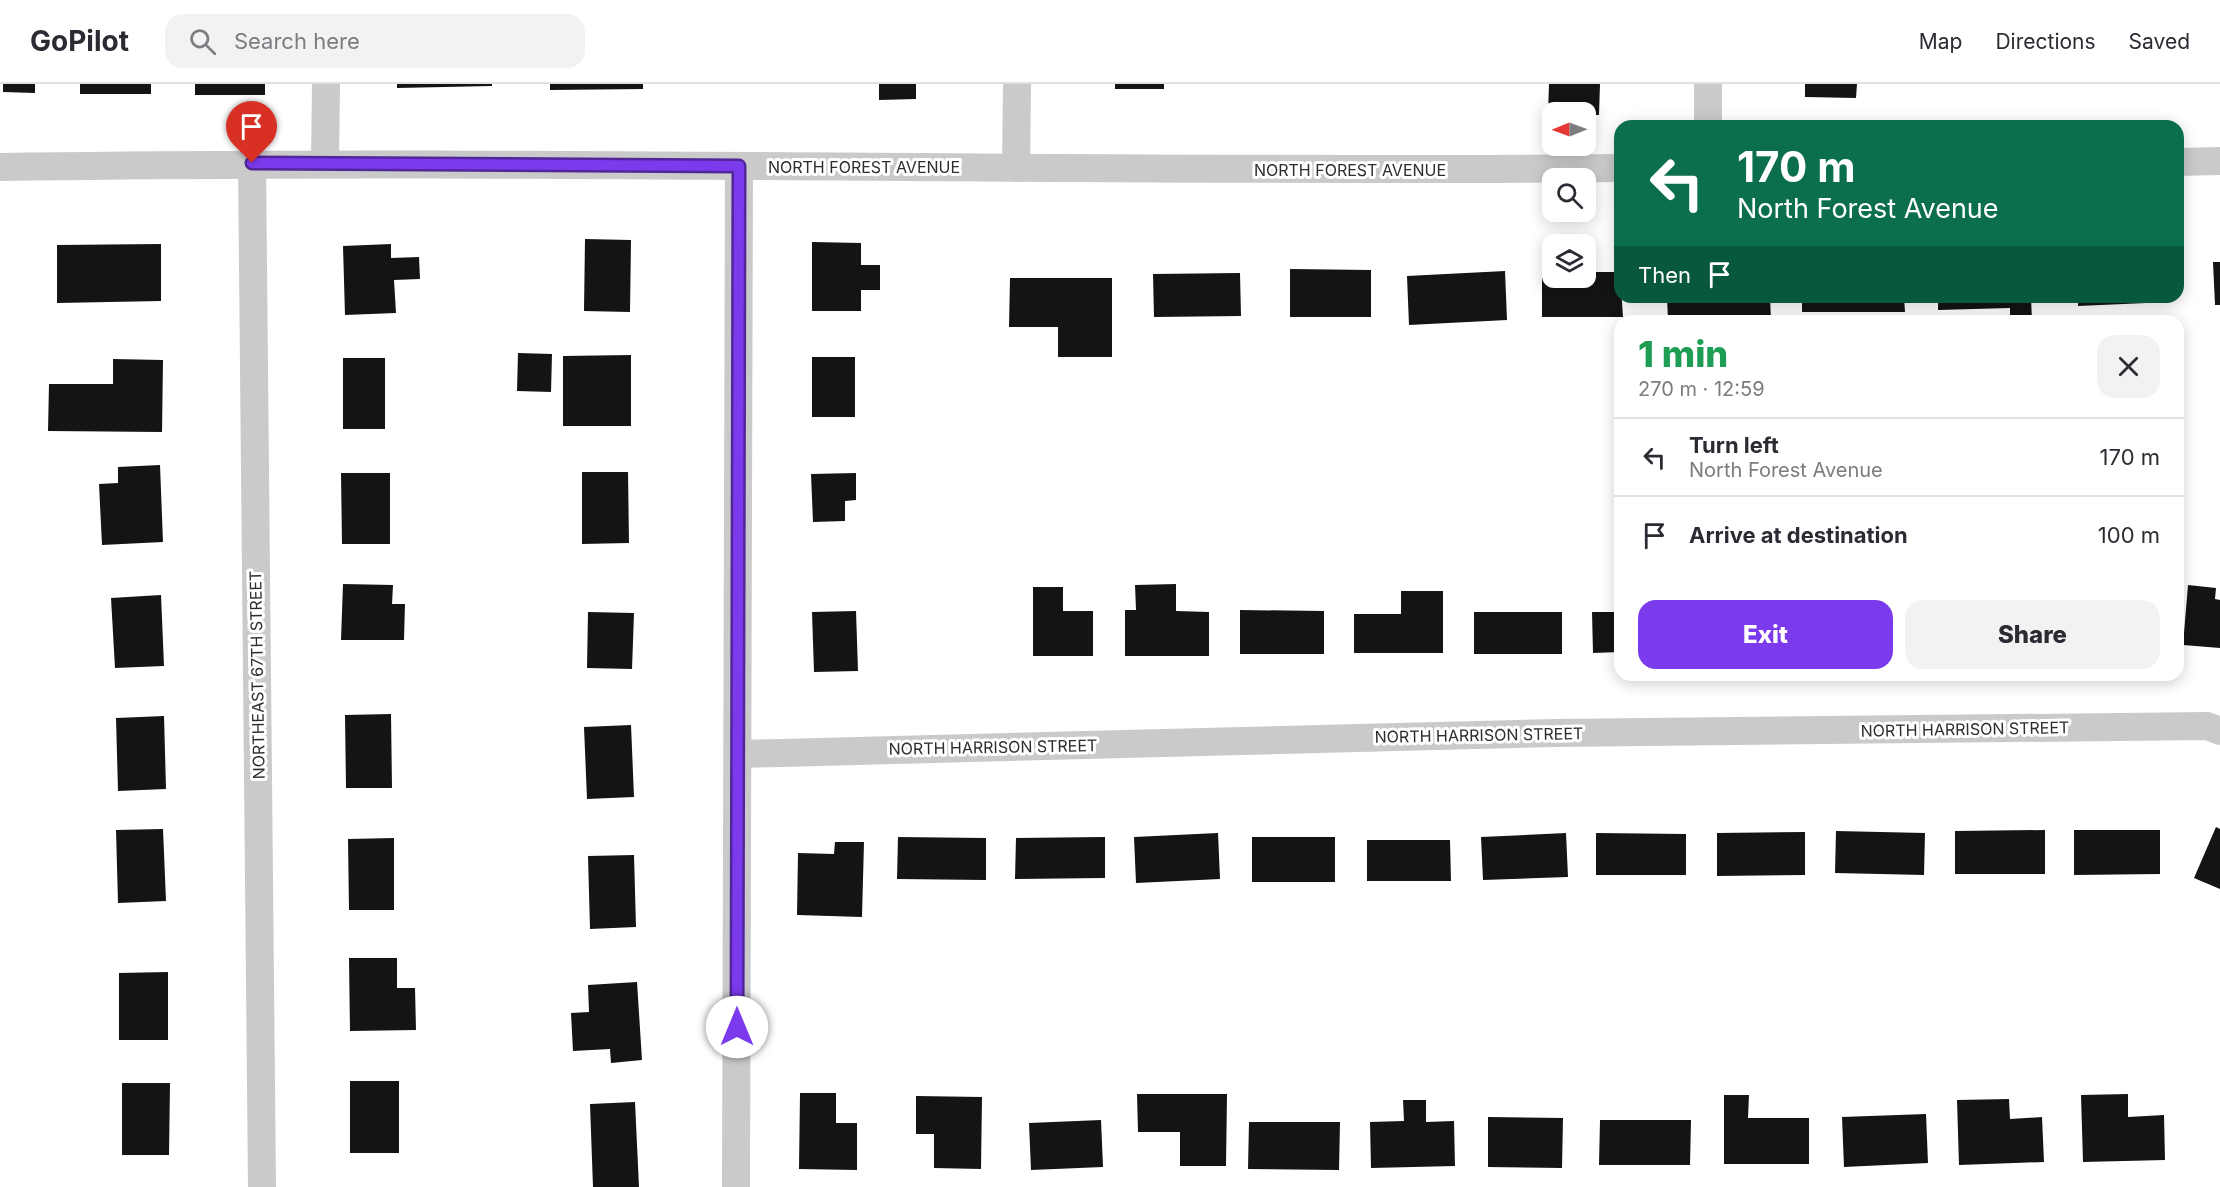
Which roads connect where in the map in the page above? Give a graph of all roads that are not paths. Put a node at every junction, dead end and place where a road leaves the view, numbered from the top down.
1 (326, 84) edge
2 (1017, 84) edge
3 (1708, 84) edge
4 (1708, 120) edge
5 (2220, 161) edge
6 (2184, 162) edge
7 (252, 163) junction
8 (325, 163) junction
9 (739, 166) junction
10 (0, 167) edge
11 (1016, 168) junction
12 (1614, 168) edge
13 (2220, 730) edge
14 (738, 754) junction
15 (262, 1187) edge
16 (736, 1187) edge

1 - 8 street
2 - 11 street
3 - 4 street
5 - 6 street
7 - 8 street, NORTH FOREST AVENUE
7 - 10 street, NORTH FOREST AVENUE
7 - 15 street, NORTHEAST 67TH STREET
8 - 9 street, NORTH FOREST AVENUE
9 - 11 street, NORTH FOREST AVENUE
9 - 14 street
11 - 12 street, NORTH FOREST AVENUE
13 - 14 street, NORTH HARRISON STREET
14 - 16 street

